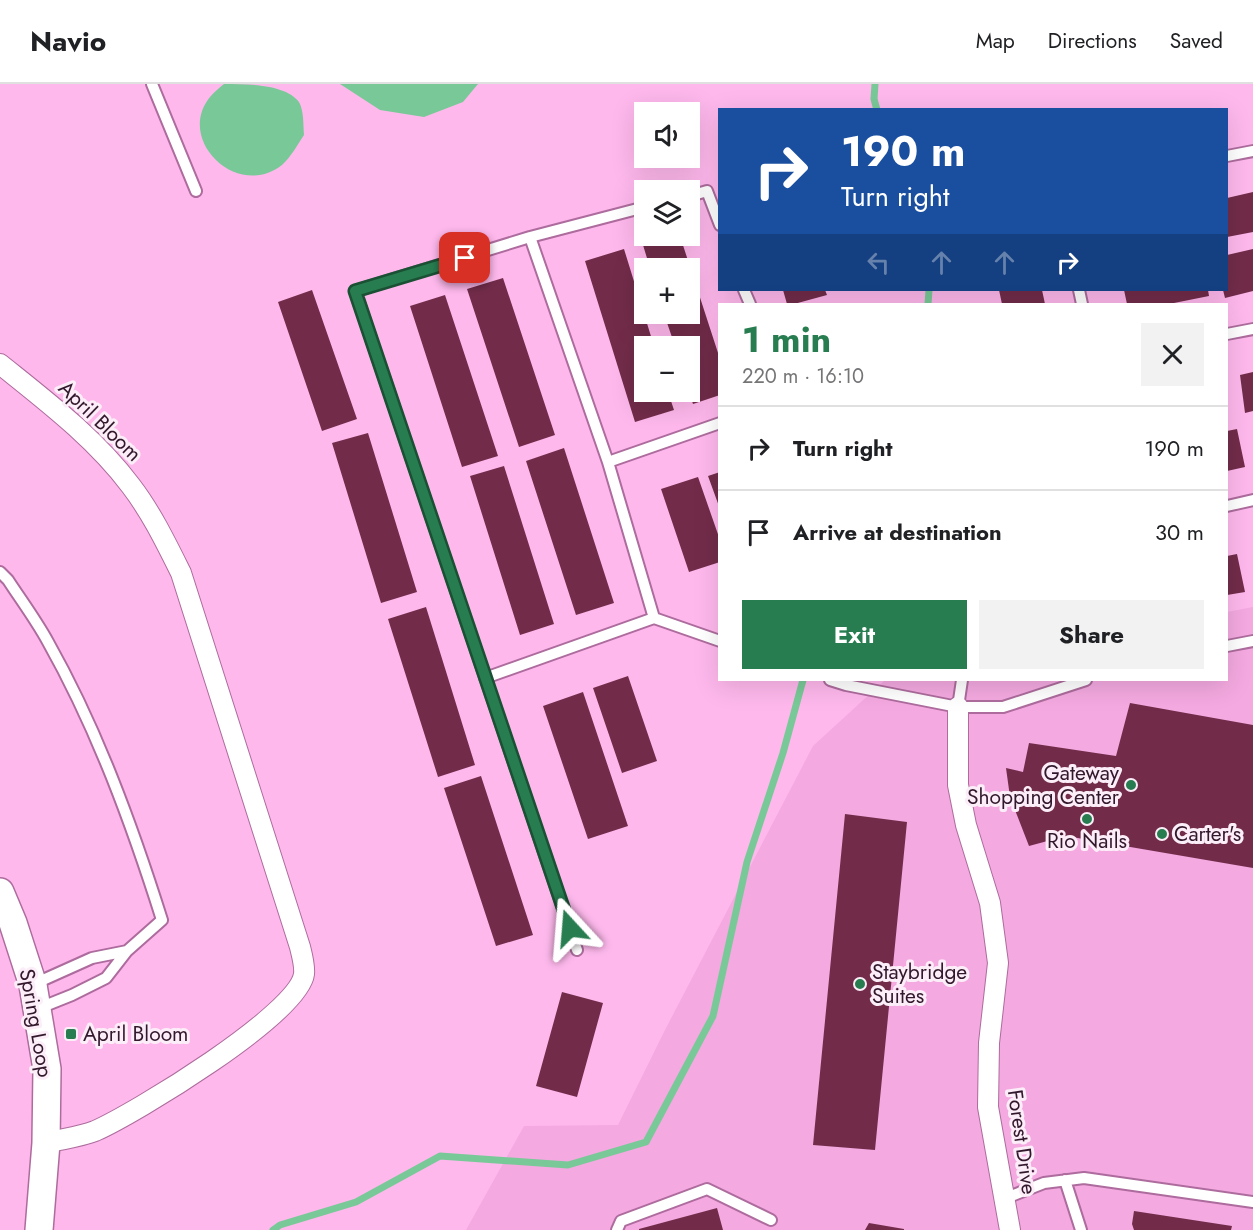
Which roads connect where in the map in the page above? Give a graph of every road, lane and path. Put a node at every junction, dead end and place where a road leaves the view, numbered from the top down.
1 (152, 84) edge
2 (1253, 151) edge
3 (1228, 156) edge
4 (196, 191) dead end
5 (700, 193) edge
6 (634, 210) edge
7 (718, 220) edge
8 (530, 237) junction
9 (1253, 329) edge
10 (1228, 334) edge
11 (0, 364) edge
12 (718, 424) edge
13 (608, 462) junction
14 (1253, 500) edge
15 (1228, 506) edge
16 (0, 572) edge
17 (654, 618) junction
18 (718, 640) edge
19 (1253, 641) edge
20 (1228, 646) edge
21 (485, 678) junction
22 (833, 681) edge
23 (962, 681) edge
24 (1083, 681) edge
25 (958, 707) junction
26 (0, 892) edge
27 (127, 951) junction
28 (577, 951) dead end
29 (35, 997) junction
30 (46, 1143) junction
31 (1065, 1180) junction
32 (1006, 1198) junction
33 (1253, 1202) edge
34 (771, 1220) dead end
35 (39, 1230) edge
36 (617, 1230) edge
37 (1010, 1230) edge
38 (1080, 1230) edge

1 - 4 lane
2 - 3 lane
5 - 7 lane
6 - 8 lane
8 - 13 lane
8 - 21 lane
9 - 10 lane
11 - 30 street, April Bloom
12 - 13 lane
13 - 17 lane
14 - 15 lane
16 - 27 lane
17 - 18 lane
17 - 21 lane
19 - 20 lane
21 - 28 lane
22 - 25 lane
23 - 25 lane
24 - 25 lane
25 - 32 street, Forest Drive
26 - 29 street, Spring Loop
27 - 29 lane
27 - 29 lane
29 - 30 street, Spring Loop
30 - 35 street, Spring Loop
31 - 32 lane
31 - 33 lane
31 - 38 lane
32 - 37 street, Forest Drive
34 - 36 lane

